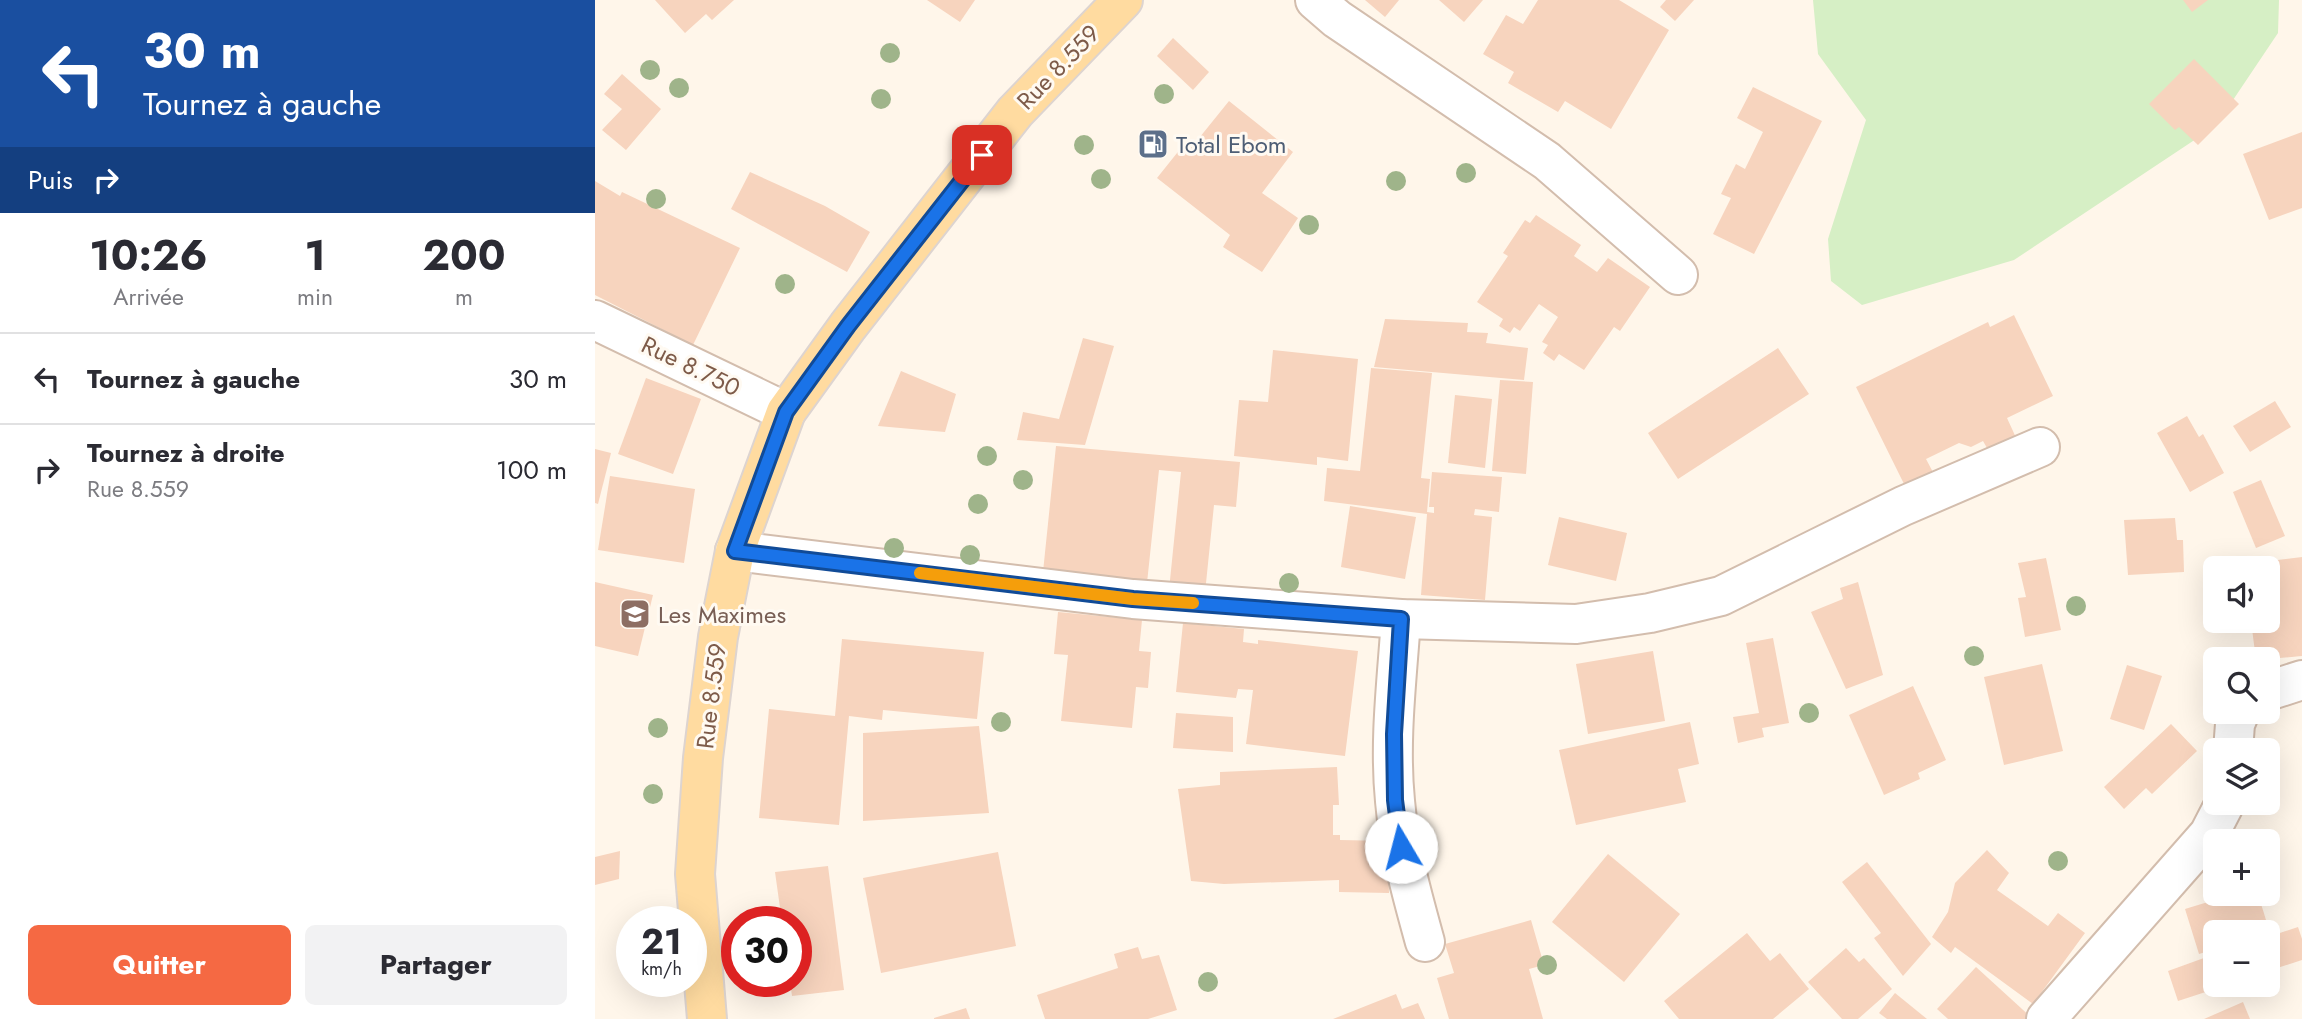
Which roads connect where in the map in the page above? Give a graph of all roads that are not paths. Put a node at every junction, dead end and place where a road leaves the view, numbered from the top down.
1 (1123, 0) edge
2 (1315, 0) edge
3 (1678, 275) dead end
4 (595, 320) edge
5 (786, 412) junction
6 (2040, 447) dead end
7 (735, 551) junction
8 (1401, 619) junction
9 (2302, 680) edge
10 (2280, 687) edge
11 (2219, 815) edge
12 (1425, 942) dead end
13 (707, 1019) edge
14 (2046, 1019) edge

1 - 5 main road, Rue 8.559
2 - 3 street
4 - 5 street, Rue 8.750
5 - 7 main road, Rue 8.559
6 - 8 street
7 - 8 street
7 - 13 main road, Rue 8.559
8 - 12 street
9 - 10 street
11 - 14 street

